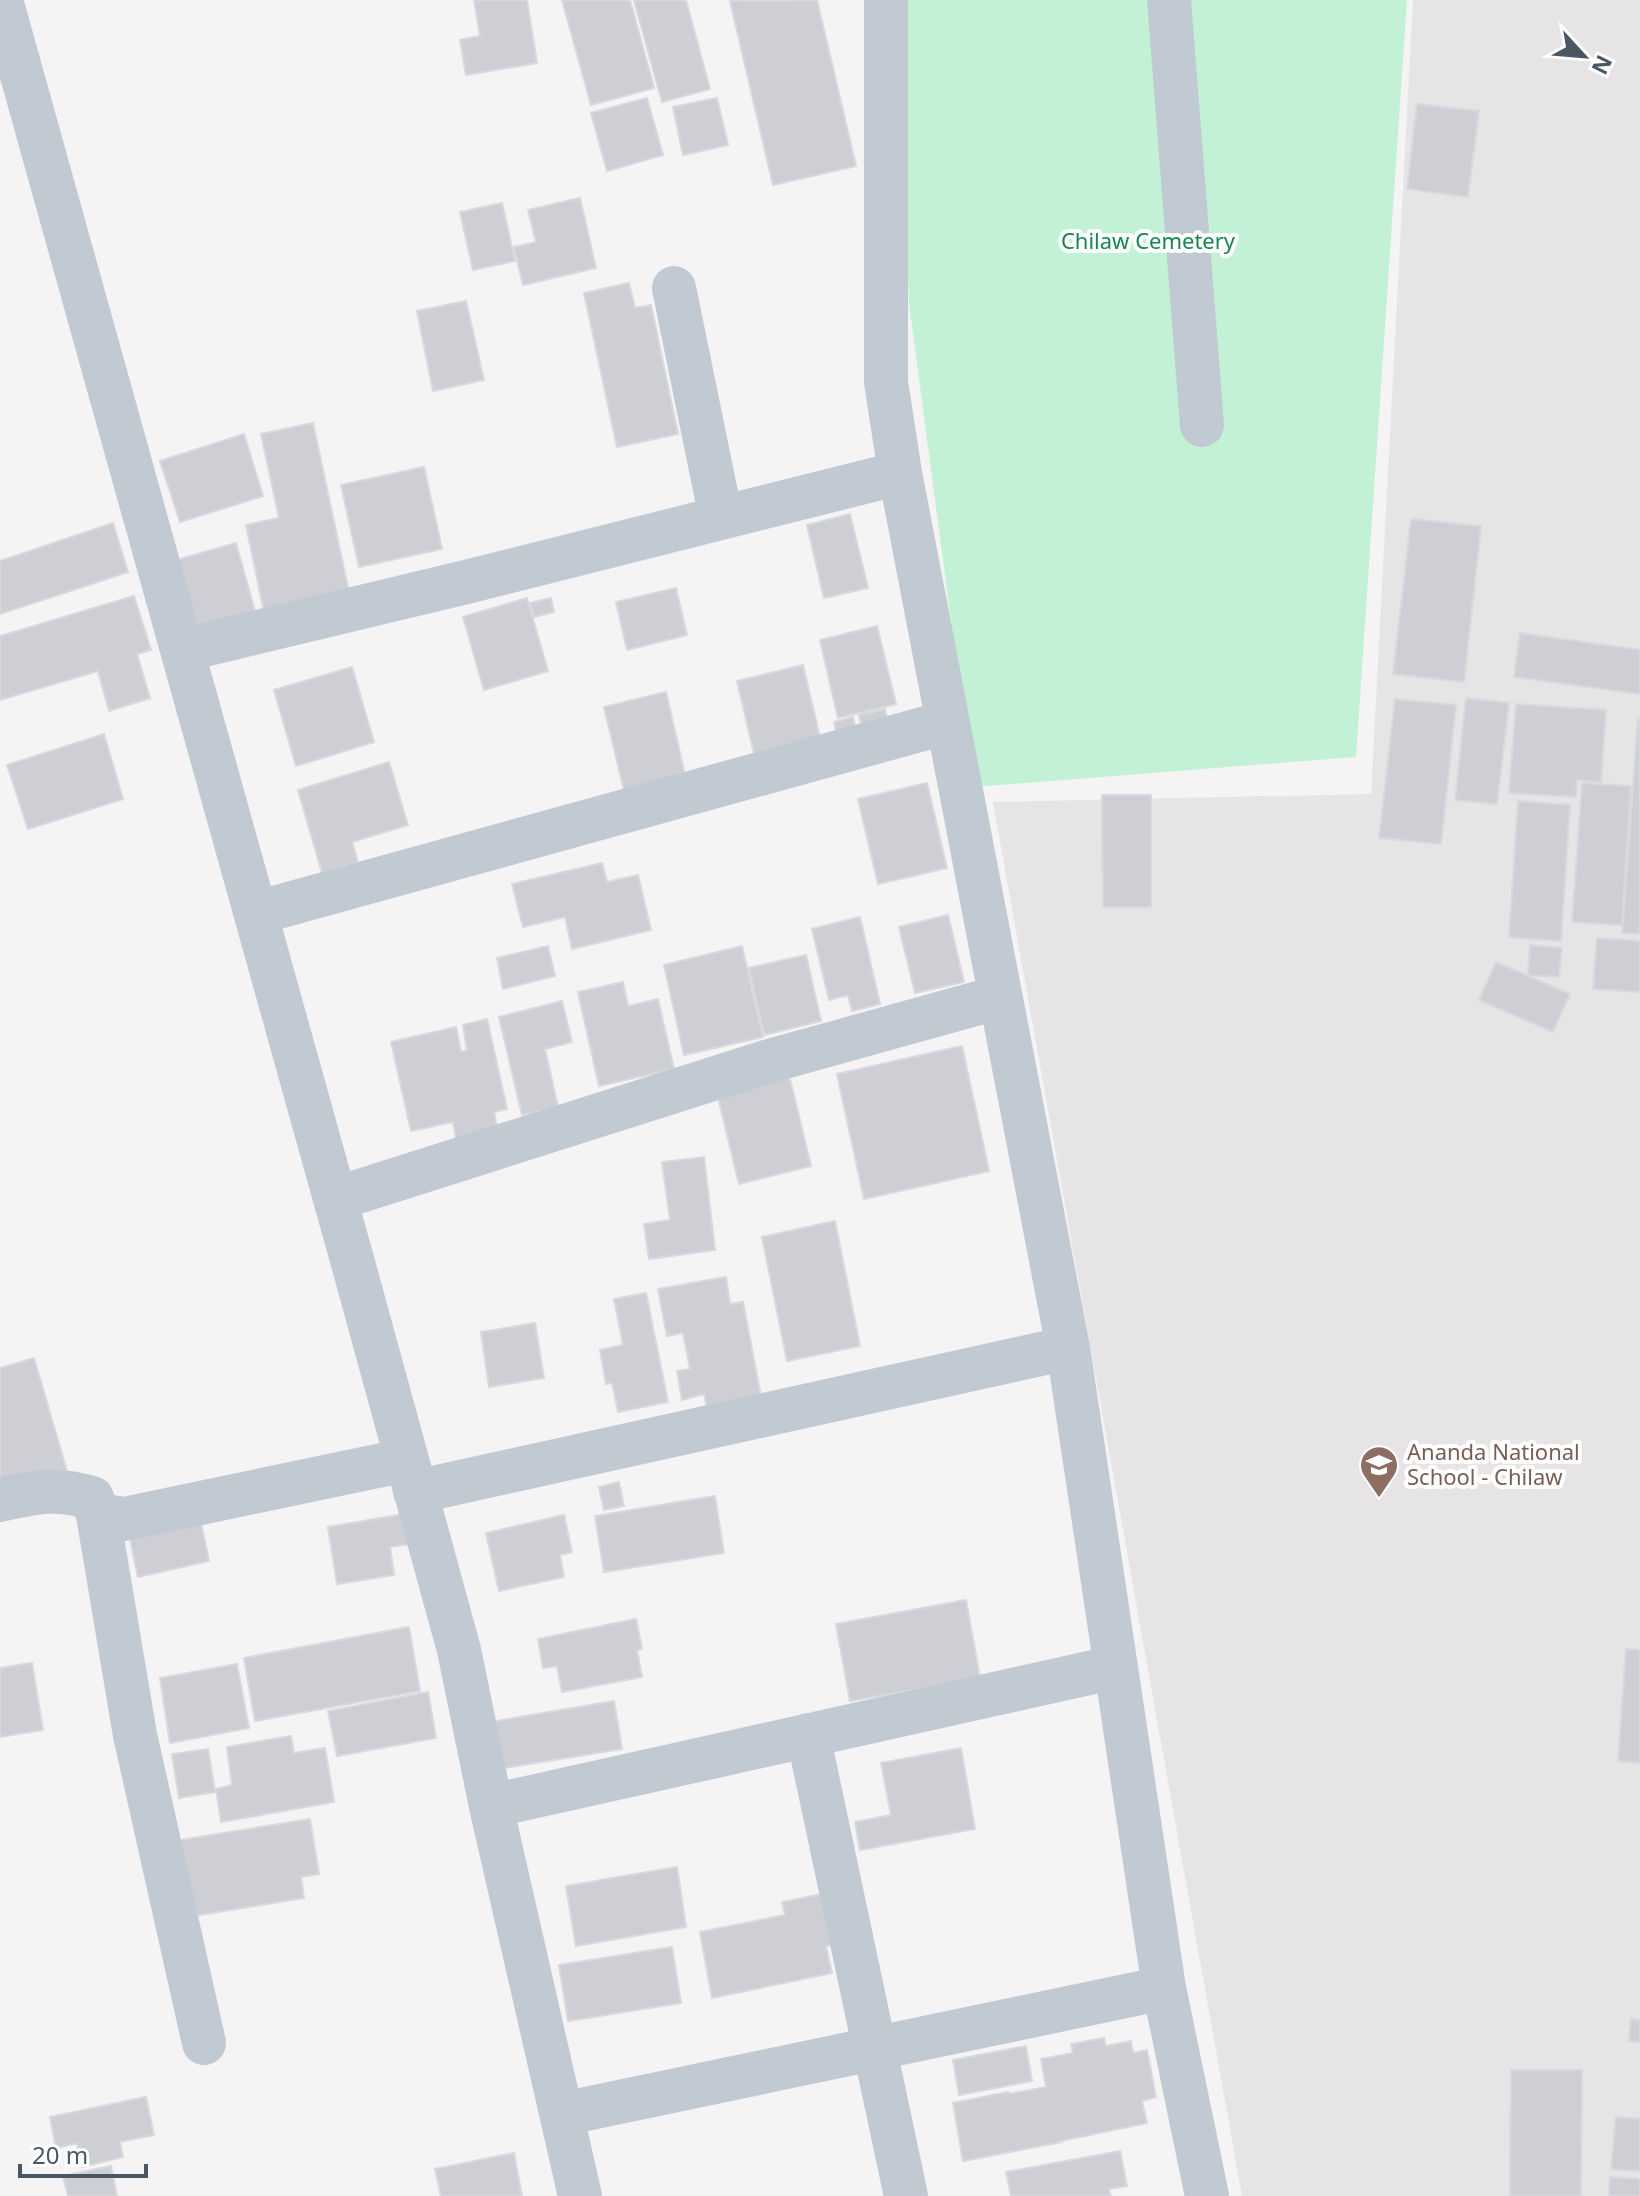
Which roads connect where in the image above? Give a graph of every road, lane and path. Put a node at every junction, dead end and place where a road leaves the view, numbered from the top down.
1 (1, 0) edge
2 (886, 0) edge
3 (1169, 0) edge
4 (674, 288) dead end
5 (1202, 425) dead end
6 (900, 473) junction
7 (721, 518) junction
8 (183, 650) junction
9 (948, 722) junction
10 (256, 913) junction
11 (1000, 997) junction
12 (335, 1199) junction
13 (1068, 1348) junction
14 (411, 1476) junction
15 (0, 1500) edge
16 (98, 1515) junction
17 (1116, 1667) junction
18 (808, 1735) junction
19 (491, 1806) junction
20 (1164, 1988) junction
21 (204, 2043) dead end
22 (874, 2049) junction
23 (562, 2114) junction
24 (580, 2196) edge
25 (906, 2196) edge
26 (1207, 2196) edge

1 - 8 street
2 - 6 street
3 - 5 street
4 - 7 street
6 - 7 street
6 - 9 street
7 - 8 street
8 - 10 street
9 - 10 street
9 - 11 street
10 - 12 street
11 - 12 street
11 - 13 street
12 - 14 street
13 - 14 street
13 - 17 street
14 - 16 street
14 - 19 street
15 - 16 street
16 - 21 street
17 - 18 street
17 - 20 street
18 - 19 street
18 - 22 street
19 - 23 street
20 - 22 street
20 - 26 street
22 - 23 street
22 - 25 street
23 - 24 street

